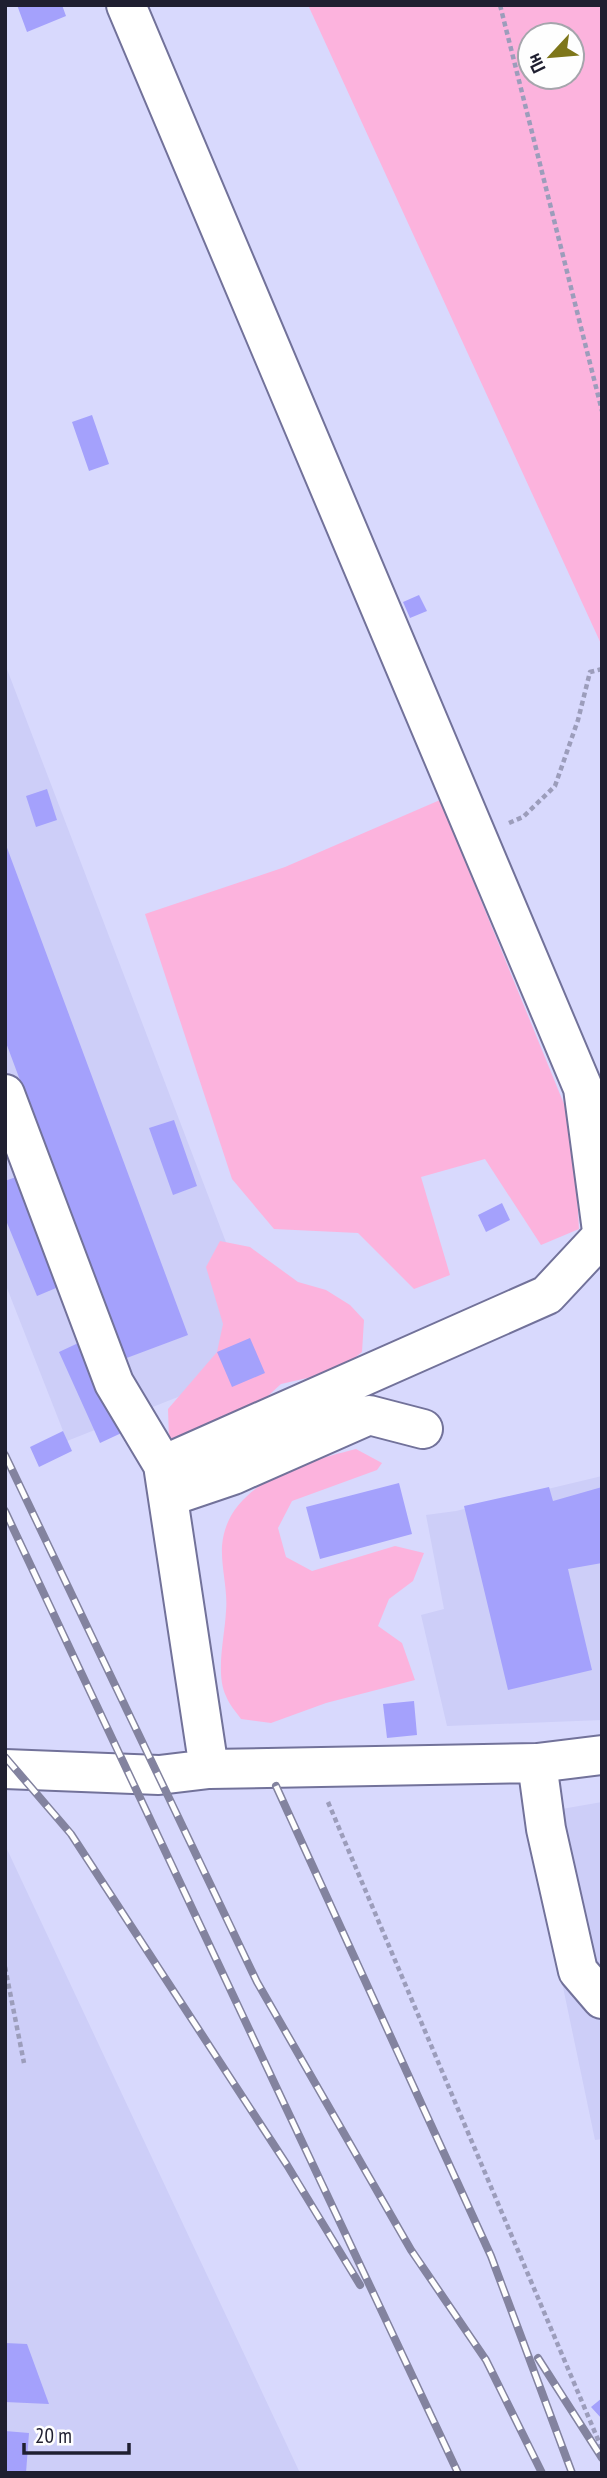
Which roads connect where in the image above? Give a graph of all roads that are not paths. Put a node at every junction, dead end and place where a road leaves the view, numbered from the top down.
1 (126, 5) edge
2 (5, 1094) edge
3 (602, 1234) edge
4 (423, 1429) dead end
5 (165, 1481) junction
6 (602, 1755) edge
7 (537, 1763) junction
8 (5, 1769) edge
9 (209, 1769) junction
10 (602, 1999) edge

1 - 3 street
2 - 5 street
3 - 5 street
4 - 5 street
5 - 9 street
6 - 7 street
7 - 9 street
7 - 10 street
8 - 9 street

